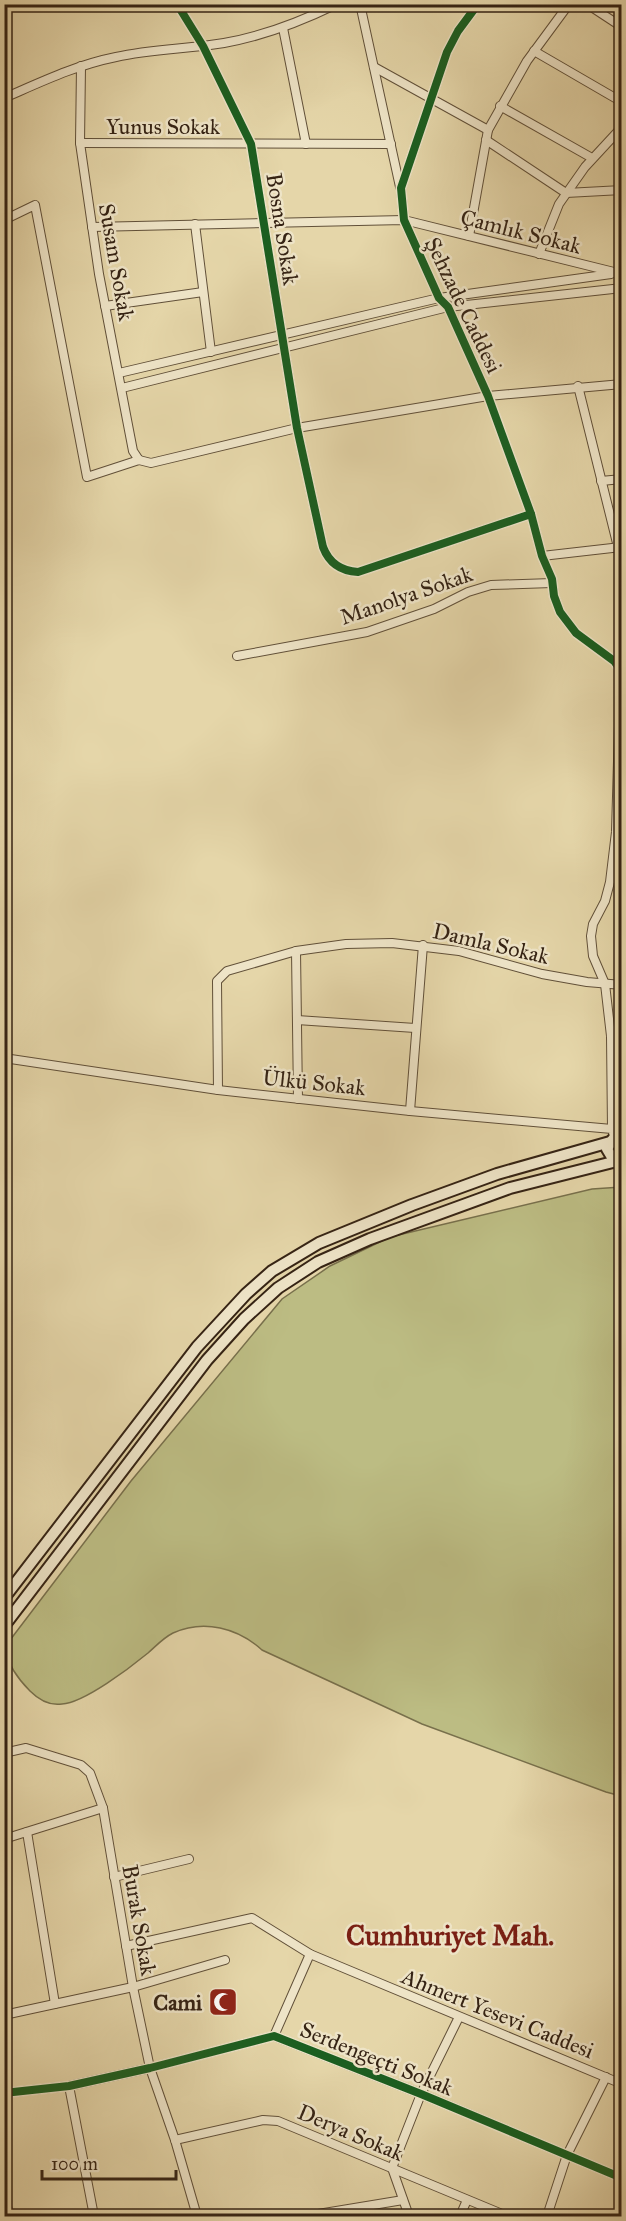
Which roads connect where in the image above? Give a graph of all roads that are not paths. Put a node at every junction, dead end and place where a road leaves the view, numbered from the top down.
1 (177, 4) edge
2 (337, 4) edge
3 (360, 4) edge
4 (478, 4) edge
5 (569, 4) edge
6 (587, 4) edge
7 (621, 27) edge
8 (283, 28) junction
9 (203, 46) junction
10 (534, 51) junction
11 (81, 66) junction
12 (374, 67) junction
13 (431, 97) junction
14 (4, 98) edge
15 (621, 102) edge
16 (500, 106) junction
17 (621, 127) edge
18 (488, 130) junction
19 (486, 140) junction
20 (80, 143) junction
21 (251, 144) junction
22 (306, 144) junction
23 (391, 144) junction
24 (592, 158) junction
25 (401, 188) junction
26 (621, 190) edge
27 (566, 193) junction
28 (4, 220) edge
29 (404, 220) junction
30 (265, 223) junction
31 (195, 224) junction
32 (92, 227) junction
33 (469, 236) junction
34 (539, 254) junction
35 (620, 273) edge
36 (621, 288) edge
37 (203, 292) junction
38 (439, 298) junction
39 (105, 306) junction
40 (448, 307) junction
41 (281, 335) junction
42 (284, 348) junction
43 (211, 352) junction
44 (119, 373) junction
45 (621, 384) edge
46 (578, 386) junction
47 (122, 388) junction
48 (488, 396) junction
49 (297, 428) junction
50 (139, 460) junction
51 (621, 479) edge
52 (601, 481) junction
53 (531, 514) junction
54 (620, 547) edge
55 (542, 556) junction
56 (552, 583) junction
57 (237, 656) dead end
58 (621, 672) edge
59 (621, 708) edge
60 (423, 945) junction
61 (296, 951) junction
62 (605, 984) junction
63 (621, 985) edge
64 (297, 1020) junction
65 (415, 1029) junction
66 (610, 1036) junction
67 (621, 1041) edge
68 (4, 1058) edge
69 (218, 1090) junction
70 (298, 1099) junction
71 (410, 1111) junction
72 (617, 1137) edge
73 (619, 1161) edge
74 (4, 1598) edge
75 (4, 1626) edge
76 (4, 1753) edge
77 (103, 1808) junction
78 (27, 1832) junction
79 (4, 1839) edge
80 (189, 1859) dead end
81 (114, 1877) junction
82 (126, 1946) junction
83 (310, 1954) junction
84 (225, 1960) dead end
85 (133, 1987) junction
86 (55, 2004) junction
87 (4, 2015) edge
88 (459, 2017) junction
89 (274, 2036) junction
90 (150, 2068) junction
91 (606, 2077) junction
92 (621, 2084) edge
93 (69, 2086) junction
94 (4, 2093) edge
95 (421, 2094) junction
96 (175, 2140) junction
97 (567, 2155) junction
98 (392, 2168) junction
99 (621, 2178) edge
100 (403, 2200) junction
101 (467, 2200) junction
102 (4, 2202) edge
103 (7, 2217) edge
104 (94, 2217) edge
105 (197, 2217) edge
106 (306, 2217) edge
107 (409, 2217) edge
108 (460, 2217) edge
109 (507, 2217) edge
110 (547, 2217) edge

1 - 9 street, Bosna Sokak
2 - 8 street
3 - 12 street
4 - 13 street, Şehzade Caddesi
5 - 10 street
6 - 7 street
8 - 9 street
8 - 22 street
9 - 11 street
9 - 21 street, Bosna Sokak
10 - 15 street
10 - 16 street
11 - 14 street
11 - 20 street, Susam Sokak
12 - 13 street
12 - 23 street
13 - 18 street
13 - 25 street, Şehzade Caddesi
16 - 18 street
16 - 24 street
17 - 24 street
18 - 19 street
19 - 27 street
19 - 33 street
20 - 21 street, Yunus Sokak
20 - 32 street, Susam Sokak
21 - 22 street, Yunus Sokak
21 - 30 street, Bosna Sokak
22 - 23 street, Yunus Sokak
23 - 25 street
24 - 27 street
25 - 29 street, Şehzade Caddesi
26 - 27 street
27 - 34 street
28 - 50 street
29 - 30 street, Çamlık Sokak
29 - 33 street, Çamlık Sokak
29 - 38 street, Şehzade Caddesi
30 - 31 street, Çamlık Sokak
30 - 41 street, Bosna Sokak
31 - 32 street, Çamlık Sokak
31 - 37 street
32 - 39 street, Susam Sokak
33 - 34 street, Çamlık Sokak
34 - 35 street, Çamlık Sokak
35 - 38 street
36 - 40 street
37 - 39 street
37 - 43 street
38 - 40 street, Şehzade Caddesi
38 - 41 street
39 - 44 street, Susam Sokak
40 - 42 street
40 - 48 street, Şehzade Caddesi
41 - 42 street, Bosna Sokak
41 - 43 street
42 - 47 street
42 - 49 street, Bosna Sokak
43 - 44 street
44 - 47 street, Susam Sokak
45 - 46 street
46 - 48 street
46 - 52 street
47 - 50 street, Susam Sokak
48 - 49 street
48 - 53 street, Şehzade Caddesi
49 - 50 street
49 - 53 street, Bosna Sokak
51 - 52 street
52 - 54 street
53 - 55 street, Şehzade Caddesi
54 - 55 street
55 - 56 street, Şehzade Caddesi
56 - 57 street, Manolya Sokak
56 - 58 street, Şehzade Caddesi
59 - 62 street
60 - 61 street, Damla Sokak
60 - 62 street, Damla Sokak
60 - 65 street
61 - 64 street
61 - 69 street, Damla Sokak
62 - 63 street, Damla Sokak
62 - 66 street
64 - 65 street
64 - 70 street
65 - 71 street
66 - 67 street
66 - 72 street
68 - 69 street, Ülkü Sokak
69 - 70 street, Ülkü Sokak
70 - 71 street, Ülkü Sokak
71 - 72 street, Ülkü Sokak
72 - 73 main road
72 - 74 main road
73 - 75 main road
76 - 77 street, Burak Sokak
77 - 78 street
77 - 81 street, Burak Sokak
78 - 79 street
78 - 86 street
80 - 81 street
81 - 82 street, Burak Sokak
82 - 83 street, Ahmert Yesevi Caddesi
82 - 85 street, Burak Sokak
83 - 88 street, Ahmert Yesevi Caddesi
83 - 89 street
84 - 85 street
85 - 86 street
85 - 90 street, Burak Sokak
86 - 87 street
88 - 91 street, Ahmert Yesevi Caddesi
88 - 95 street
89 - 90 street, Serdengeçti Sokak
89 - 95 street, Serdengeçti Sokak
90 - 93 street, Serdengeçti Sokak
90 - 96 street, Burak Sokak
91 - 92 street, Ahmert Yesevi Caddesi
91 - 97 street
93 - 94 street, Serdengeçti Sokak
93 - 104 street
95 - 97 street, Serdengeçti Sokak
95 - 98 street
96 - 98 street, Derya Sokak
96 - 105 street, Burak Sokak
97 - 99 street, Serdengeçti Sokak
97 - 110 street
98 - 100 street
98 - 101 street, Derya Sokak
100 - 106 street
100 - 107 street
101 - 108 street
101 - 109 street, Derya Sokak
102 - 103 main road

